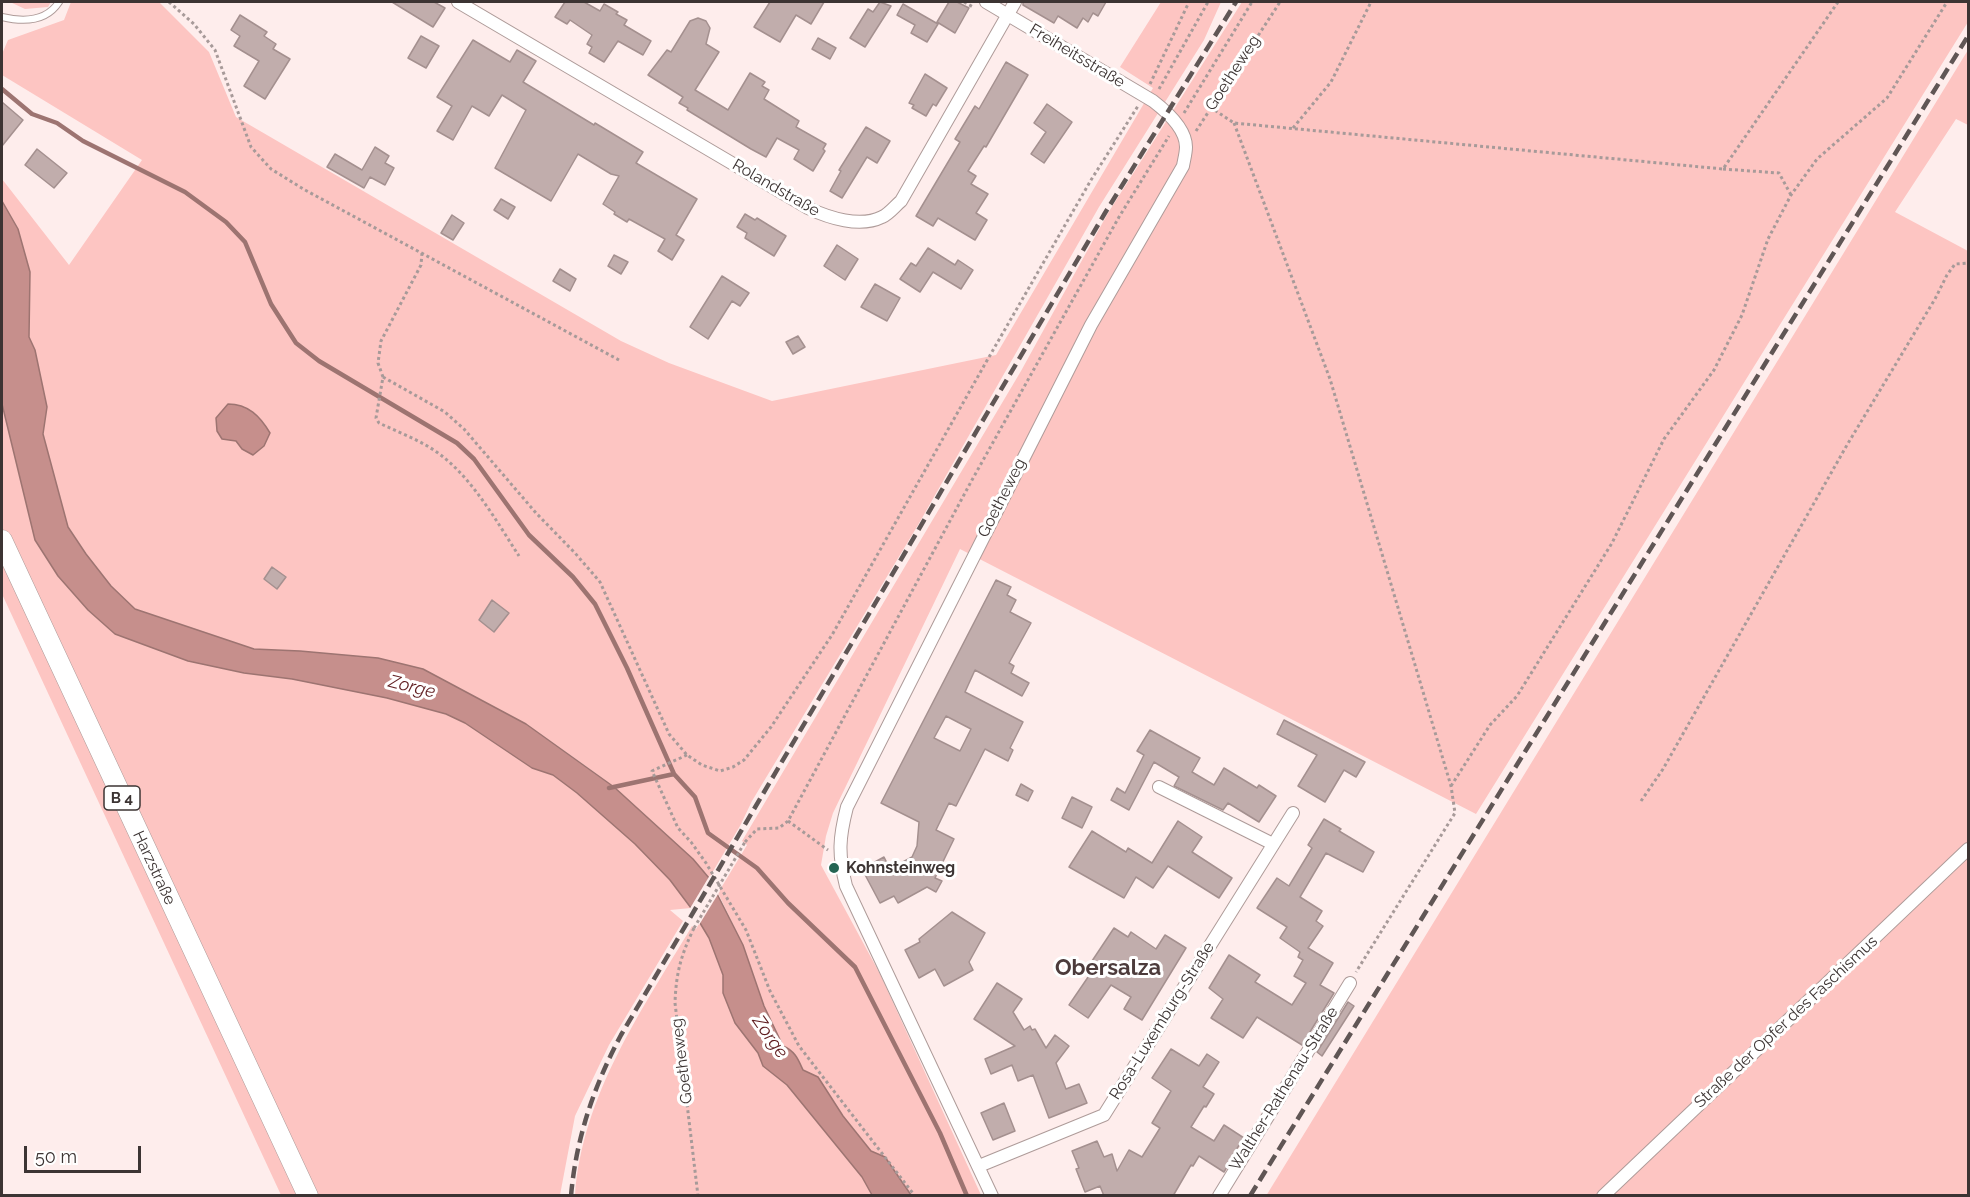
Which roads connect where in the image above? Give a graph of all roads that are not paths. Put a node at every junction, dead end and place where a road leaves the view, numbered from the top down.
1 (59, 2) edge
2 (458, 2) edge
3 (986, 2) edge
4 (1015, 2) edge
5 (1008, 15) junction
6 (2, 17) edge
7 (1186, 145) joint
8 (2, 540) edge
9 (1159, 788) dead end
10 (1293, 813) dead end
11 (1273, 844) junction
12 (1968, 849) edge
13 (1350, 983) road end
14 (979, 1166) junction
15 (308, 1196) edge
16 (992, 1196) edge
17 (1219, 1196) edge
18 (1603, 1196) edge

1 - 6 lane
2 - 5 street, Rolandstraße
3 - 5 street, Freiheitsstraße
4 - 5 street, Rolandstraße
5 - 7 street, Freiheitsstraße
7 - 14 street, Goetheweg
8 - 15 main road, Harzstraße / B 4
9 - 11 street
10 - 11 street, Rosa-Luxemburg-Straße
11 - 14 street, Rosa-Luxemburg-Straße
12 - 18 street, Straße der Opfer des Faschismus
13 - 17 street, Walther-Rathenau-Straße
14 - 16 street

